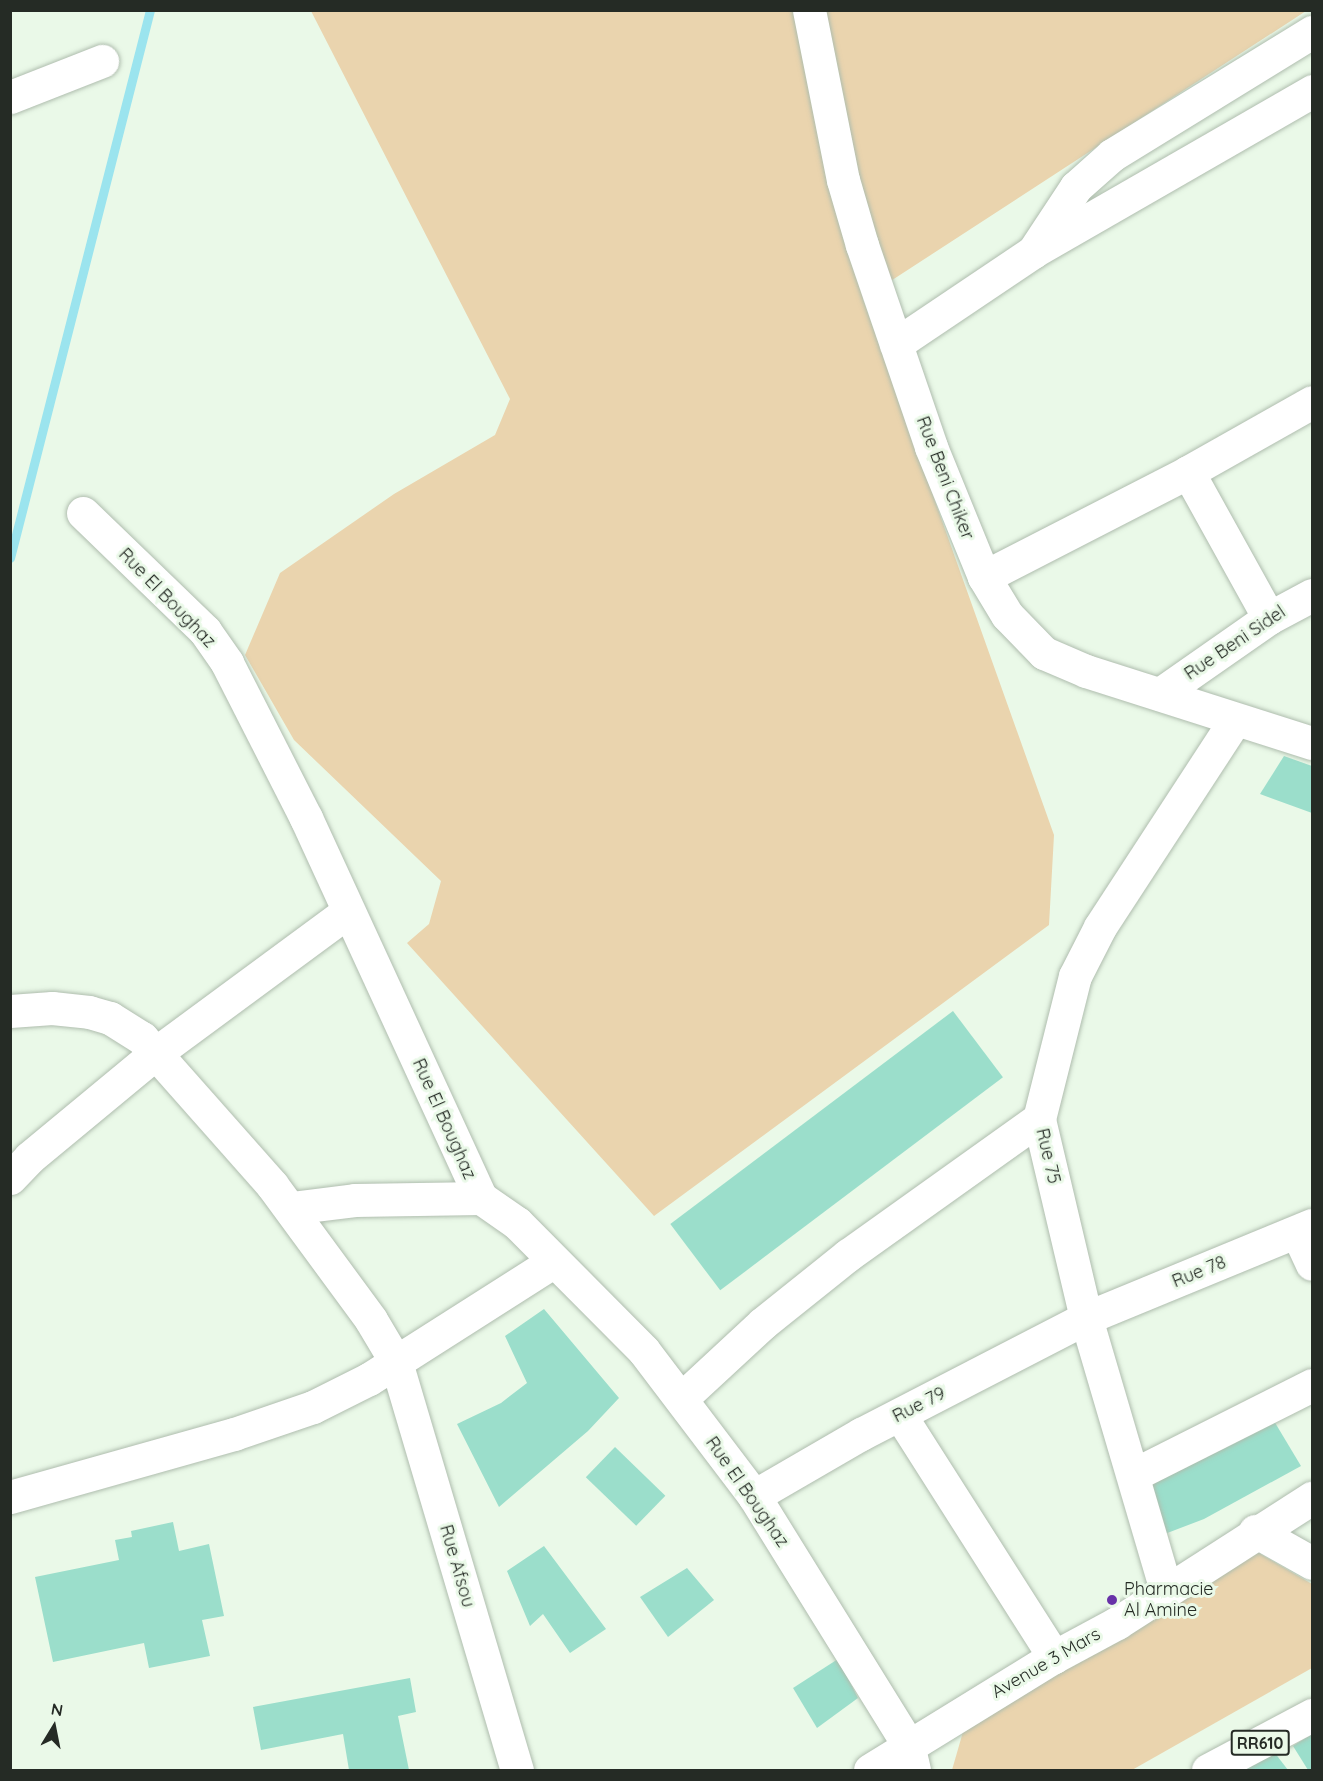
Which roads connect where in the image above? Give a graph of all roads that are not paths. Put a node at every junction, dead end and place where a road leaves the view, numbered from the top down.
1 (809, 10) edge
2 (1312, 32) edge
3 (102, 62) dead end
4 (1312, 90) edge
5 (10, 97) edge
6 (1033, 252) junction
7 (896, 344) junction
8 (1312, 402) edge
9 (1188, 472) junction
10 (83, 513) dead end
11 (984, 578) junction
12 (1312, 595) edge
13 (1269, 618) junction
14 (1160, 694) junction
15 (1234, 720) junction
16 (1312, 743) edge
17 (347, 912) junction
18 (10, 1011) edge
19 (156, 1053) junction
20 (1039, 1119) junction
21 (10, 1178) edge
22 (482, 1198) junction
23 (291, 1208) junction
24 (1305, 1228) edge
25 (554, 1261) junction
26 (1312, 1264) edge
27 (1086, 1318) junction
28 (396, 1362) junction
29 (1312, 1385) edge
30 (681, 1400) junction
31 (900, 1415) junction
32 (1133, 1475) junction
33 (754, 1496) junction
34 (10, 1497) edge
35 (1312, 1498) edge
36 (1255, 1531) junction
37 (1312, 1563) edge
38 (1166, 1590) junction
39 (1054, 1657) junction
40 (1312, 1715) edge
41 (911, 1757) edge
42 (517, 1770) edge
43 (870, 1770) edge
44 (1208, 1770) edge

1 - 7 street, Rue Beni Chiker
2 - 6 street
3 - 5 street
4 - 6 street
6 - 7 street
7 - 11 street, Rue Beni Chiker
8 - 9 street
9 - 11 street
9 - 13 street
10 - 17 street, Rue El Boughaz
11 - 14 street, Rue Beni Chiker
12 - 13 street, Rue Beni Sidel
13 - 14 street, Rue Beni Sidel
14 - 15 street, Rue Beni Chiker
15 - 16 street, Rue Beni Chiker
15 - 20 street, Rue 75
17 - 19 street
17 - 22 street, Rue El Boughaz
18 - 19 street, Rue Afsou
19 - 21 street
19 - 23 street, Rue Afsou
20 - 27 street, Rue 75
20 - 30 street
22 - 23 street
22 - 25 street, Rue El Boughaz
23 - 28 street, Rue Afsou
24 - 26 street
24 - 27 street, Rue 78
25 - 28 street
25 - 30 street, Rue El Boughaz
27 - 31 street, Rue 79
27 - 32 street, Rue 75
28 - 34 street
28 - 42 street, Rue Afsou
29 - 32 street
30 - 33 street, Rue El Boughaz
31 - 33 street, Rue 79
31 - 39 street
32 - 38 street, Rue 75
33 - 41 street, Rue El Boughaz
35 - 36 street, Avenue 3 Mars
36 - 37 street
36 - 38 street, Avenue 3 Mars
38 - 39 street, Avenue 3 Mars
39 - 41 street, Avenue 3 Mars
40 - 44 street, RR610
41 - 43 street, Avenue 3 Mars

